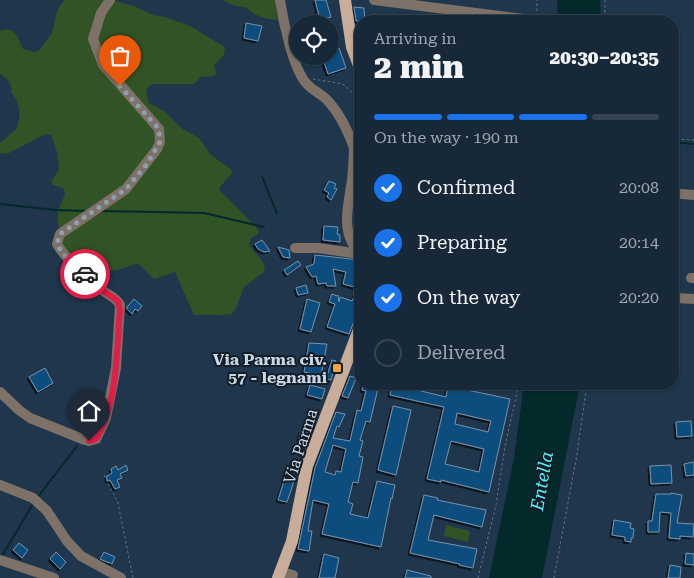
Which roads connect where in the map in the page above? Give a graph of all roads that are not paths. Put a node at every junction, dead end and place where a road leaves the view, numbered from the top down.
1 (110, 0) edge
2 (280, 0) edge
3 (345, 0) edge
4 (374, 0) edge
5 (492, 15) edge
6 (354, 52) edge
7 (354, 148) edge
8 (354, 148) edge
9 (680, 194) dead end
10 (694, 195) edge
11 (354, 246) edge
12 (295, 248) dead end
13 (354, 253) edge
14 (679, 298) edge
15 (694, 299) edge
16 (354, 343) edge
17 (0, 392) edge
18 (0, 485) edge
19 (0, 560) edge
20 (284, 575) edge
21 (54, 578) edge
22 (121, 578) edge

1 - 17 street
2 - 7 street
3 - 6 main road
4 - 5 street
8 - 11 street
9 - 10 street
12 - 13 street
14 - 15 street
16 - 20 main road, Via Parma
18 - 22 street
19 - 21 street

